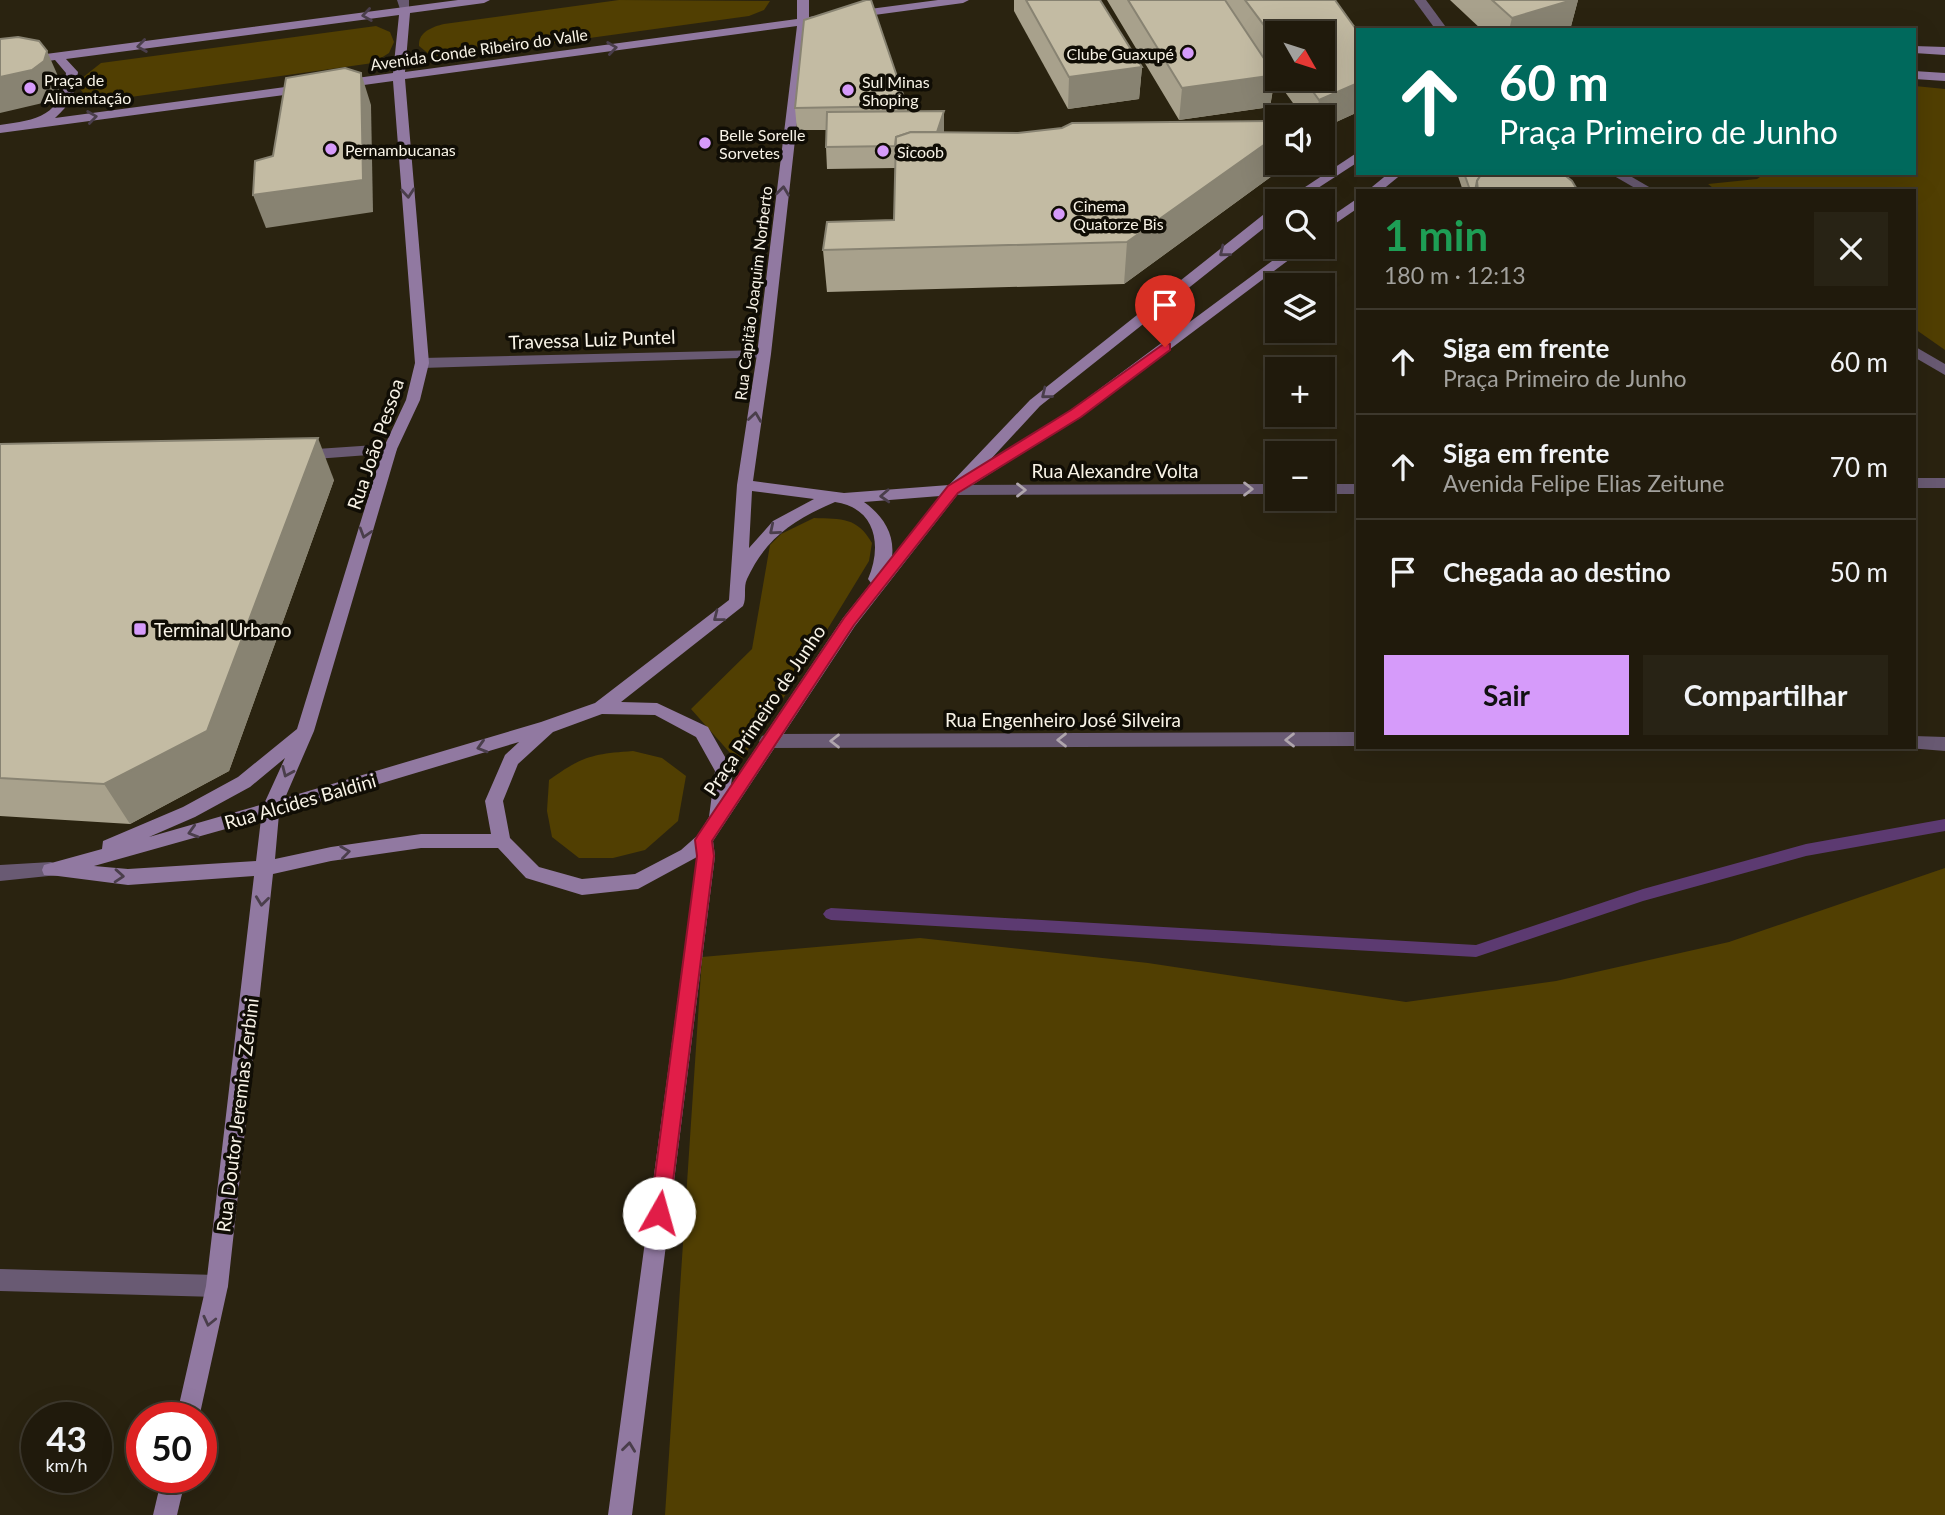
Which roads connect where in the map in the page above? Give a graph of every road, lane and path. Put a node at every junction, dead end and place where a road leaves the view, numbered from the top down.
1 (484, 0) edge
2 (803, 0) edge
3 (963, 0) edge
4 (1420, 0) edge
5 (404, 5) edge
6 (803, 22) junction
7 (1441, 28) edge
8 (1916, 49) edge
9 (1945, 51) edge
10 (58, 58) junction
11 (0, 64) edge
12 (1916, 75) edge
13 (399, 76) junction
14 (1945, 77) edge
15 (330, 85) edge
16 (316, 87) edge
17 (40, 124) junction
18 (0, 129) edge
19 (1356, 157) edge
20 (1393, 175) edge
21 (1619, 175) edge
22 (1638, 175) edge
23 (1308, 189) edge
24 (1376, 189) edge
25 (1646, 189) edge
26 (1654, 189) edge
27 (1356, 203) edge
28 (1335, 219) edge
29 (1265, 220) edge
30 (1282, 259) edge
31 (1916, 351) edge
32 (764, 354) junction
33 (422, 363) junction
34 (1945, 370) edge
35 (390, 449) junction
36 (292, 455) edge
37 (1945, 483) edge
38 (1916, 484) edge
39 (745, 485) junction
40 (1356, 488) edge
41 (1265, 489) edge
42 (1335, 489) edge
43 (953, 490) junction
44 (839, 497) junction
45 (737, 593) junction
46 (857, 612) junction
47 (601, 708) junction
48 (547, 727) junction
49 (305, 731) junction
50 (1356, 739) edge
51 (768, 741) junction
52 (1916, 743) edge
53 (1945, 744) edge
54 (271, 809) junction
55 (718, 817) junction
56 (704, 840) junction
57 (502, 841) junction
58 (266, 868) junction
59 (51, 870) junction
60 (0, 873) edge
61 (0, 1280) edge
62 (217, 1286) junction
63 (191, 1402) edge
64 (170, 1493) edge
65 (165, 1515) edge
66 (620, 1515) edge

1 - 5 main road
2 - 6 main road, Rua Capitão Joaquim Norberto
3 - 6 main road, Avenida Conde Ribeiro do Valle
4 - 7 street
5 -> 10 main road
5 - 13 main road, Rua João Pessoa
13 -> 6 main road, Avenida Conde Ribeiro do Valle
32 -> 6 main road, Rua Capitão Joaquim Norberto
8 - 9 main road
10 - 11 main road
10 - 17 main road
12 - 14 main road
13 - 15 main road, Avenida Conde Ribeiro do Valle
13 -> 33 main road, Rua João Pessoa
17 -> 16 main road
17 - 18 main road
19 - 23 main road
20 - 24 main road
21 - 25 street
22 - 26 street
27 - 28 main road
29 -> 43 main road
30 - 43 main road
31 - 34 street
32 - 33 street, Travessa Luiz Puntel
39 -> 32 main road, Rua Capitão Joaquim Norberto
33 - 35 main road, Rua João Pessoa
35 - 36 street
35 -> 49 main road, Rua João Pessoa
37 - 38 street
39 - 44 main road
39 - 45 main road
40 - 42 street
43 -> 41 street, Rua Alexandre Volta
43 -> 44 main road
43 - 46 main road, Praça Primeiro de Junho
44 -> 45 main road
44 - 46 main road
45 -> 47 main road
46 - 51 main road, Praça Primeiro de Junho
47 - 48 main road
47 - 55 main road
48 -> 54 main road, Rua Alcides Baldini
48 - 57 main road
49 -> 54 main road, Rua João Pessoa
49 - 59 main road
50 -> 51 street, Rua Engenheiro José Silveira
51 - 55 main road, Praça Primeiro de Junho
52 - 53 street
54 - 58 main road, Rua Doutor Jeremias Zerbini
54 -> 59 main road, Rua Alcides Baldini
55 - 56 main road
56 - 57 main road
66 -> 56 main road
58 -> 57 main road, Rua Alcides Baldini
59 -> 58 main road, Rua Alcides Baldini
58 -> 62 main road, Rua Doutor Jeremias Zerbini
59 - 60 street, Rua Alcides Baldini
61 - 62 street
62 -> 63 main road, Rua Doutor Jeremias Zerbini
64 - 65 main road

